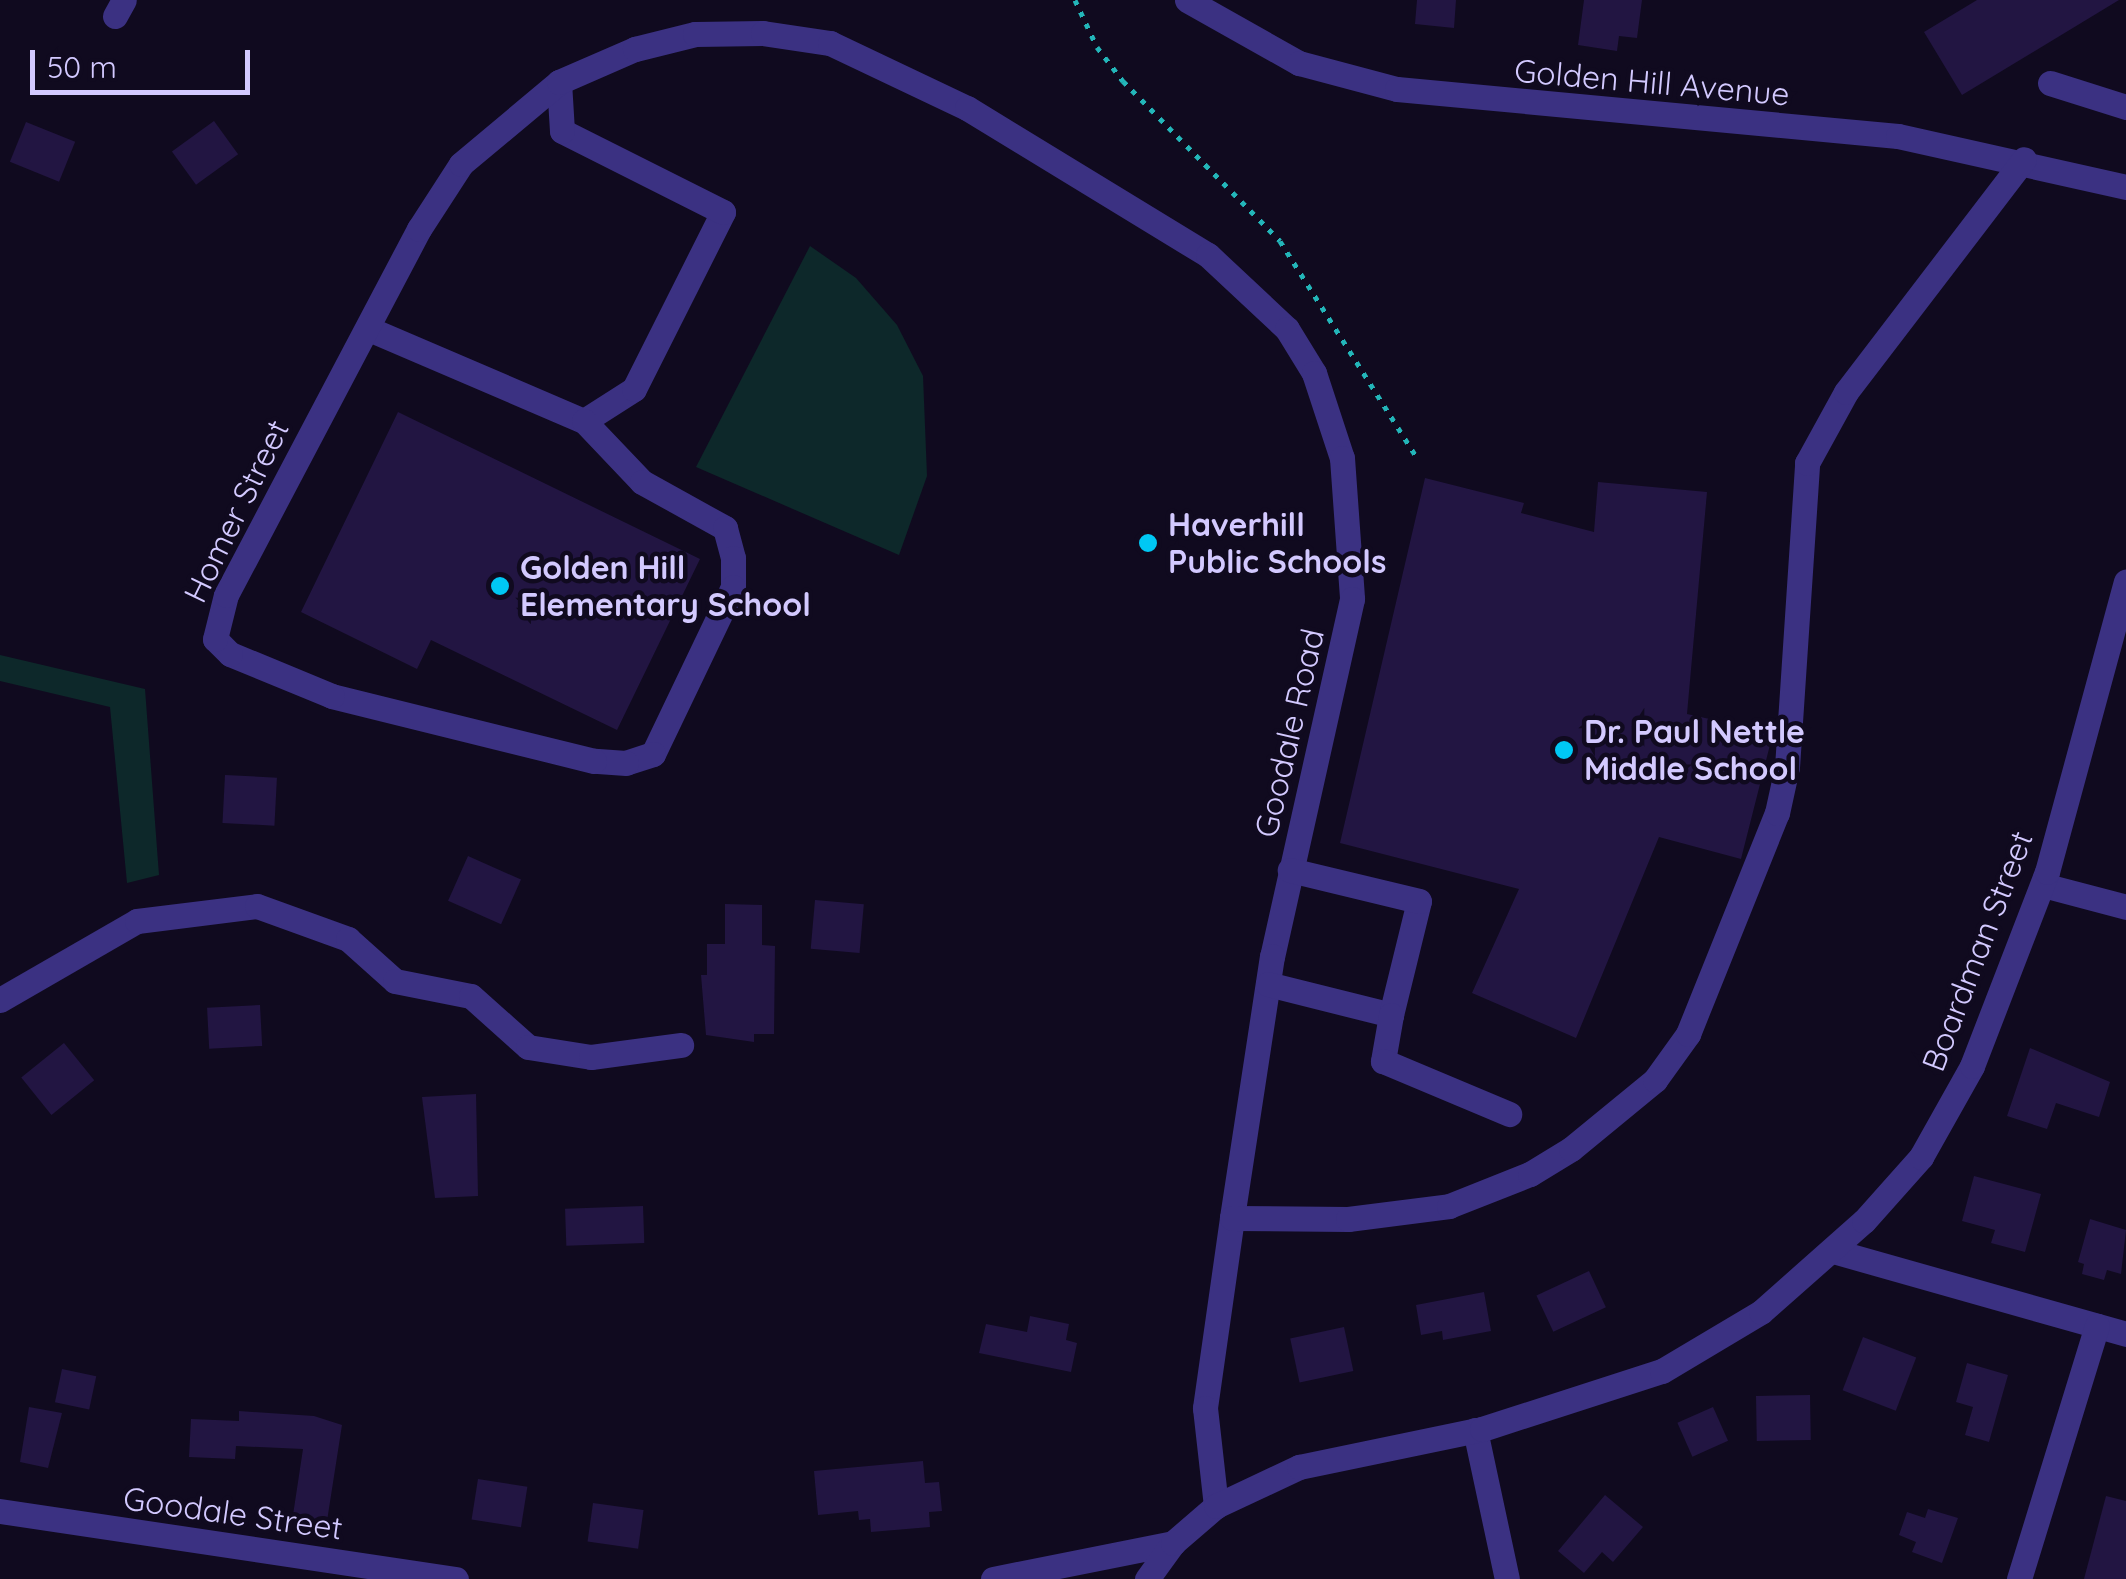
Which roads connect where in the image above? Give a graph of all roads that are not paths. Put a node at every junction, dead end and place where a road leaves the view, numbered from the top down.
1 (1187, 0) edge
2 (842, 48) joint
3 (559, 82) junction
4 (2050, 83) dead end
5 (2126, 107) edge
6 (2024, 159) junction
7 (2126, 187) edge
8 (369, 328) junction
9 (584, 421) junction
10 (2126, 582) edge
11 (2121, 619) edge
12 (1290, 870) junction
13 (2043, 885) junction
14 (2126, 907) edge
15 (1268, 984) junction
16 (0, 1000) edge
17 (1391, 1015) junction
18 (681, 1044) dead end
19 (1509, 1114) dead end
20 (1232, 1218) junction
21 (1834, 1250) junction
22 (2097, 1326) junction
23 (2126, 1334) edge
24 (1475, 1430) junction
25 (1216, 1506) junction
26 (0, 1511) edge
27 (1173, 1543) junction
28 (456, 1579) edge
29 (993, 1579) edge
30 (1147, 1579) edge
31 (1507, 1579) edge
32 (2019, 1579) edge

1 - 6 street, Golden Hill Avenue
2 - 3 street, Homer Street
2 - 12 street, Goodale Road
3 - 8 street, Homer Street
3 - 9 street
4 - 5 street
6 - 7 street, Golden Hill Avenue
6 - 20 street
8 - 9 street
8 - 9 street, Homer Street
10 - 11 street, Boardman Street
11 - 13 street, Boardman Street
12 - 15 street, Goodale Road
12 - 17 street
13 - 14 street
13 - 21 street, Boardman Street
15 - 17 street
15 - 20 street, Goodale Road
16 - 18 street
17 - 19 street
20 - 25 street, Goodale Road
21 - 22 street
21 - 24 street, Boardman Street
22 - 23 street
22 - 32 street
24 - 25 street, Boardman Street
24 - 31 street
25 - 27 street, Boardman Street
26 - 28 street, Goodale Street
27 - 29 street
27 - 30 street, Boardman Street

